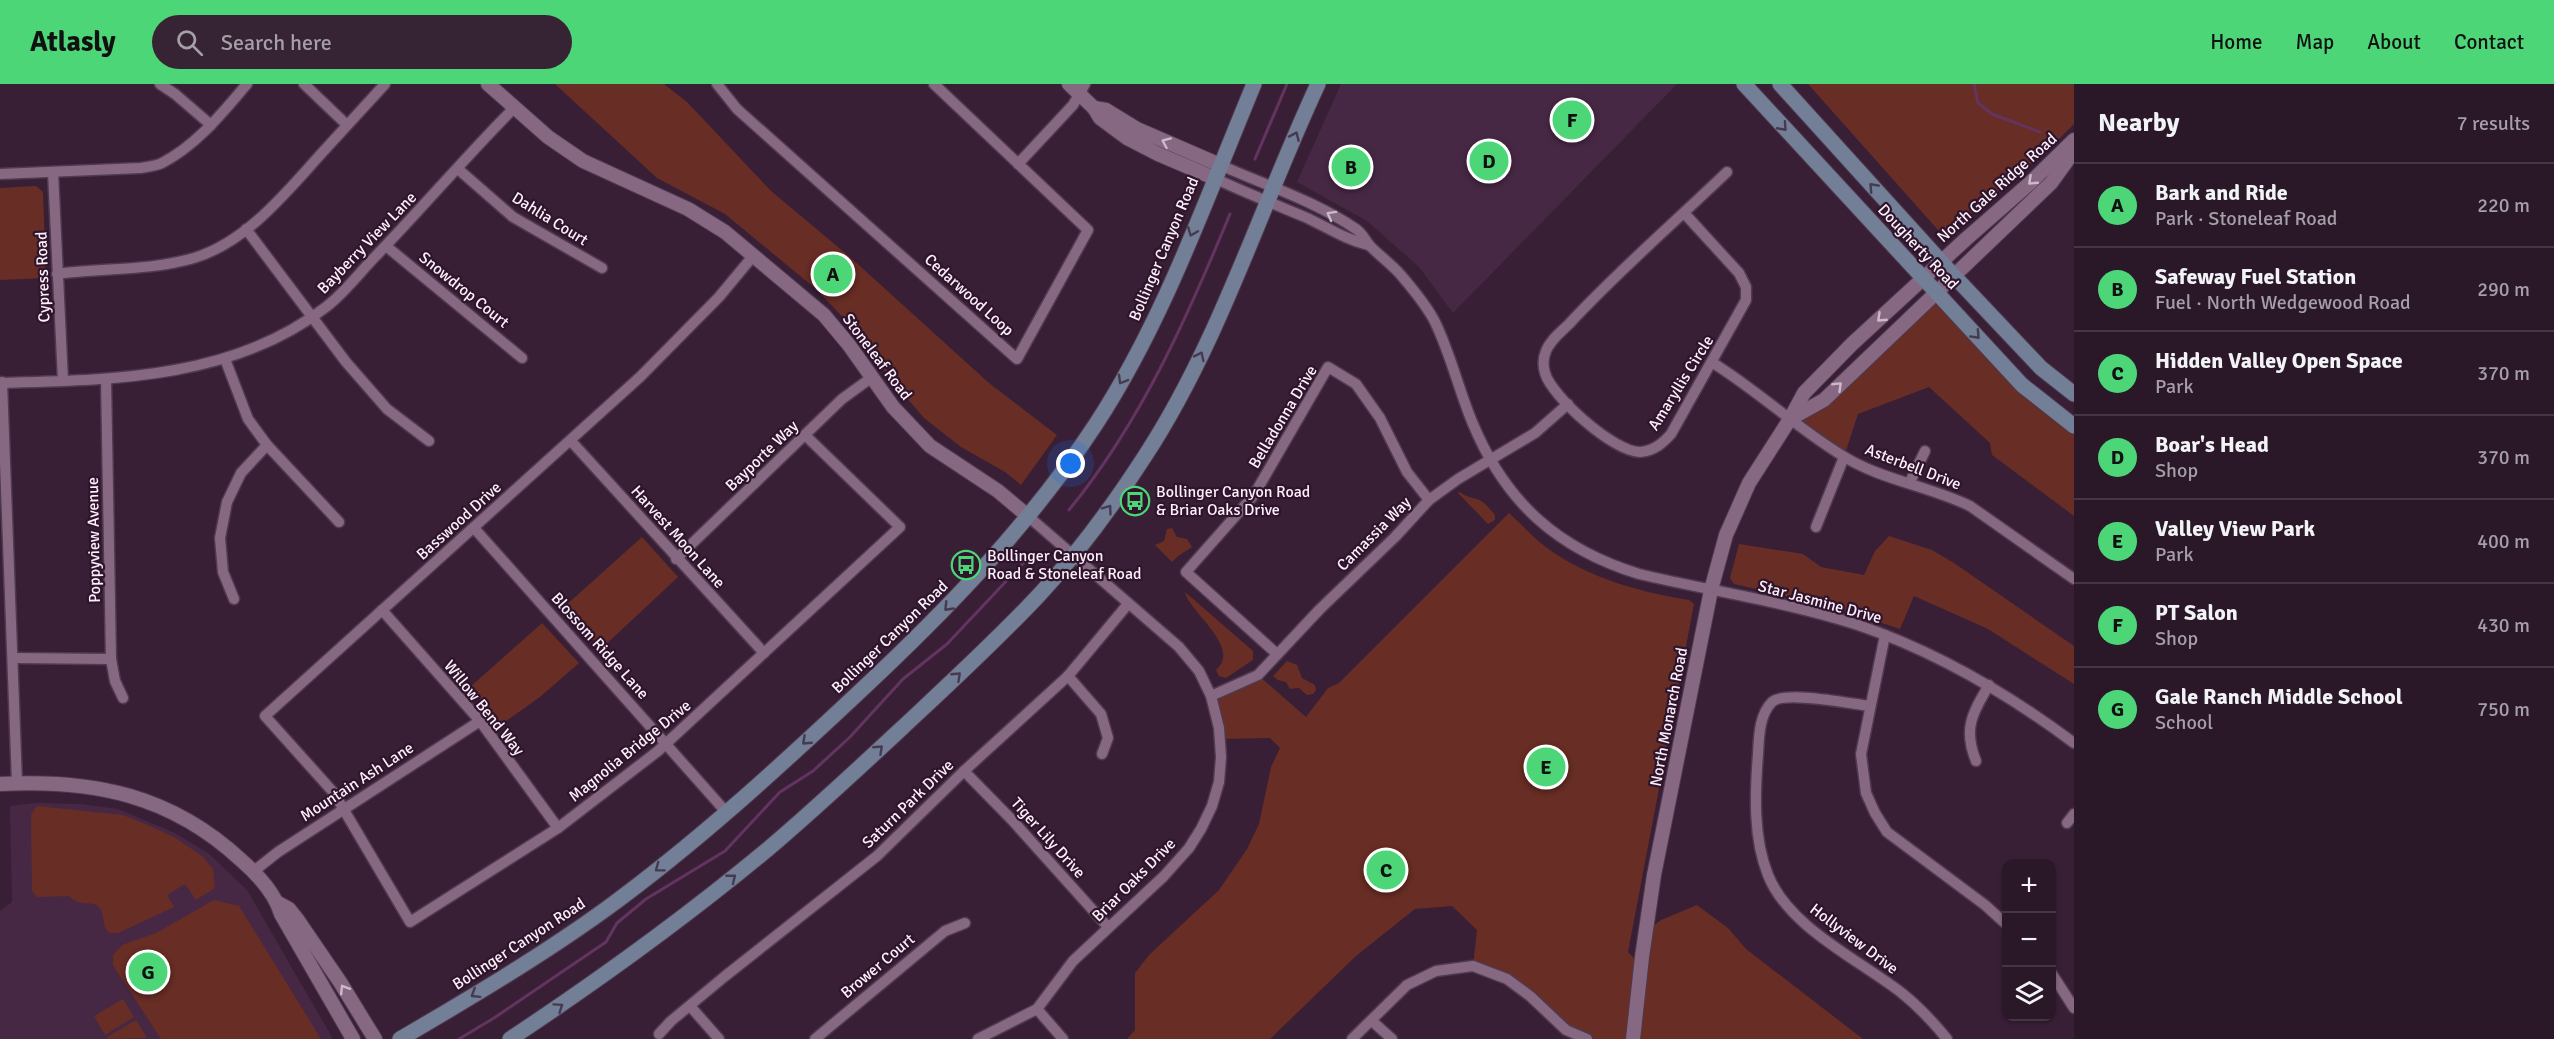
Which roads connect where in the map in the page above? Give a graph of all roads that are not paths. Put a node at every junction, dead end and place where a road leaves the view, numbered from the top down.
1 (160, 84) edge
2 (247, 84) edge
3 (304, 84) edge
4 (386, 84) edge
5 (488, 84) edge
6 (717, 84) edge
7 (934, 84) edge
8 (1254, 84) edge
9 (1318, 84) edge
10 (1744, 84) edge
11 (1780, 84) edge
12 (1078, 87) edge
13 (514, 108) junction
14 (211, 125) junction
15 (347, 125) junction
16 (2074, 140) edge
17 (2074, 151) edge
18 (1018, 164) junction
19 (458, 169) junction
20 (1217, 171) junction
21 (53, 172) junction
22 (1727, 172) dead end
23 (0, 174) edge
24 (1269, 196) junction
25 (1685, 214) junction
26 (246, 229) junction
27 (386, 246) junction
28 (753, 256) junction
29 (1941, 261) junction
30 (602, 268) dead end
31 (57, 274) junction
32 (1954, 276) junction
33 (1924, 278) junction
34 (1936, 292) junction
35 (311, 316) junction
36 (522, 358) dead end
37 (225, 359) junction
38 (1713, 363) junction
39 (871, 378) junction
40 (106, 380) junction
41 (63, 381) junction
42 (1, 382) edge
43 (2074, 394) edge
44 (1568, 404) junction
45 (1790, 419) junction
46 (2074, 426) edge
47 (805, 435) junction
48 (429, 441) dead end
49 (571, 441) junction
50 (267, 445) junction
51 (1925, 451) dead end
52 (1844, 457) junction
53 (1491, 460) junction
54 (1910, 482) junction
55 (1429, 500) junction
56 (1029, 517) junction
57 (339, 522) dead end
58 (1816, 526) dead end
59 (474, 528) junction
60 (1072, 556) junction
61 (676, 559) junction
62 (2074, 579) edge
63 (1710, 590) junction
64 (234, 599) dead end
65 (1128, 604) junction
66 (382, 610) junction
67 (1885, 635) junction
68 (764, 653) junction
69 (1277, 654) junction
70 (13, 658) junction
71 (111, 659) junction
72 (1068, 676) junction
73 (1989, 685) junction
74 (1211, 696) junction
75 (123, 698) dead end
76 (1870, 706) junction
77 (480, 722) junction
78 (667, 743) junction
79 (2074, 743) edge
80 (1102, 753) dead end
81 (1976, 761) dead end
82 (964, 771) junction
83 (17, 783) junction
84 (0, 784) edge
85 (344, 809) junction
86 (726, 813) junction
87 (558, 828) junction
88 (254, 871) junction
89 (278, 903) junction
90 (2002, 920) edge
91 (965, 923) dead end
92 (1108, 927) junction
93 (2056, 980) edge
94 (690, 1006) junction
95 (2074, 1008) edge
96 (1037, 1009) junction
97 (1372, 1021) junction
98 (659, 1034) dead end
99 (1564, 1035) edge
100 (353, 1039) edge
101 (375, 1039) edge
102 (400, 1039) edge
103 (510, 1039) edge
104 (719, 1039) edge
105 (815, 1039) edge
106 (978, 1039) edge
107 (1063, 1039) edge
108 (1352, 1039) edge
109 (1392, 1039) edge
110 (1587, 1039) edge
111 (1633, 1039) edge
112 (1947, 1039) edge

1 - 14 street
2 - 14 street
3 - 15 street
4 - 15 street
5 - 13 street, Stoneleaf Road
6 - 18 street, Cedarwood Loop
7 - 18 street, Cedarwood Loop
8 - 20 main road, Bollinger Canyon Road
24 -> 9 main road
10 -> 33 main road, Dougherty Road
29 -> 11 main road, Dougherty Road
12 - 18 street
12 - 20 street
13 - 19 street, Bayberry View Lane
13 - 28 street, Stoneleaf Road
14 - 21 street
15 - 26 street
16 -> 29 street, North Gale Ridge Road
17 - 32 street, North Gale Ridge Road
19 - 27 street, Bayberry View Lane
19 - 30 street, Dahlia Court
20 - 24 street
20 -> 56 main road, Bollinger Canyon Road
21 - 23 street
21 - 31 street, Cypress Road
22 - 25 street, Amaryllis Circle
24 - 53 street, Star Jasmine Drive
60 -> 24 main road
25 - 38 street, Amaryllis Circle
25 - 44 street, Amaryllis Circle
26 - 31 street
26 - 35 street
27 - 35 street, Bayberry View Lane
27 - 36 street, Snowdrop Court
28 - 39 street, Stoneleaf Road
28 - 49 street, Basswood Drive
29 - 32 main road, Dougherty Road
29 - 33 street, North Monarch Road
31 - 41 street, Cypress Road
32 - 34 street, North Gale Ridge Road
32 - 43 main road, Dougherty Road
33 - 34 main road, Dougherty Road
33 -> 45 street, North Monarch Road
45 -> 34 street, North Monarch Road
34 -> 46 main road, Dougherty Road
35 - 37 street, Bayberry View Lane
35 - 48 street
37 - 40 street, Bayberry View Lane
37 - 50 street
38 - 44 street, Amaryllis Circle
38 - 45 street, Asterbell Drive
39 - 47 street, Bayporte Way
39 - 56 street, Stoneleaf Road
40 - 41 street, Bayberry View Lane
40 - 71 street, Poppyview Avenue
41 - 42 street, Bayberry View Lane
42 - 70 street
44 - 53 street, Camassia Way
45 - 52 street, Asterbell Drive
45 - 63 street, North Monarch Road
47 - 61 street, Bayporte Way
47 - 68 street, Magnolia Bridge Drive
49 - 59 street, Basswood Drive
49 - 61 street, Harvest Moon Lane
50 - 57 street
50 - 64 street
51 - 54 street
52 - 54 street, Asterbell Drive
52 - 58 street
53 - 55 street, Camassia Way
53 - 63 street, Star Jasmine Drive
54 - 62 street, Asterbell Drive
55 - 69 street, Camassia Way
55 - 69 street, Belladonna Drive
56 - 60 street, Briar Oaks Drive
56 -> 86 main road, Bollinger Canyon Road
59 - 66 street, Basswood Drive
59 - 78 street, Blossom Ridge Lane
60 - 65 street, Briar Oaks Drive
103 -> 60 main road
61 - 68 street, Harvest Moon Lane
63 - 67 street, Star Jasmine Drive
63 - 111 street, North Monarch Road
65 - 72 street, Saturn Park Drive
65 - 74 street, Briar Oaks Drive
66 - 77 street, Willow Bend Way
66 - 85 street, Basswood Drive
67 - 73 street, Star Jasmine Drive
67 - 76 street
68 - 78 street, Magnolia Bridge Drive
69 - 74 street, Camassia Way
70 - 71 street
70 - 83 street
71 - 75 street, Poppyview Avenue
72 - 80 street
72 - 82 street, Saturn Park Drive
73 - 79 street, Star Jasmine Drive
73 - 81 street
74 - 92 street, Briar Oaks Drive
76 - 90 street
76 - 112 street, Hollyview Drive
77 - 85 street, Mountain Ash Lane
77 - 87 street, Willow Bend Way
78 - 86 street, Blossom Ridge Lane
78 - 87 street, Magnolia Bridge Drive
82 - 92 street, Tiger Lily Drive
82 - 94 street, Saturn Park Drive
83 - 84 street
83 - 88 street
85 - 87 street, Magnolia Bridge Drive
85 - 88 street, Mountain Ash Lane
86 -> 102 main road, Bollinger Canyon Road
88 - 89 street
89 - 100 street
101 -> 89 street
91 - 105 street, Brower Court
92 - 96 street, Briar Oaks Drive
93 - 95 street
94 - 98 street, Saturn Park Drive
94 - 104 street
96 - 106 street, Briar Oaks Drive
96 - 107 street
97 - 99 street
97 - 108 street
97 - 109 street
99 - 110 street

